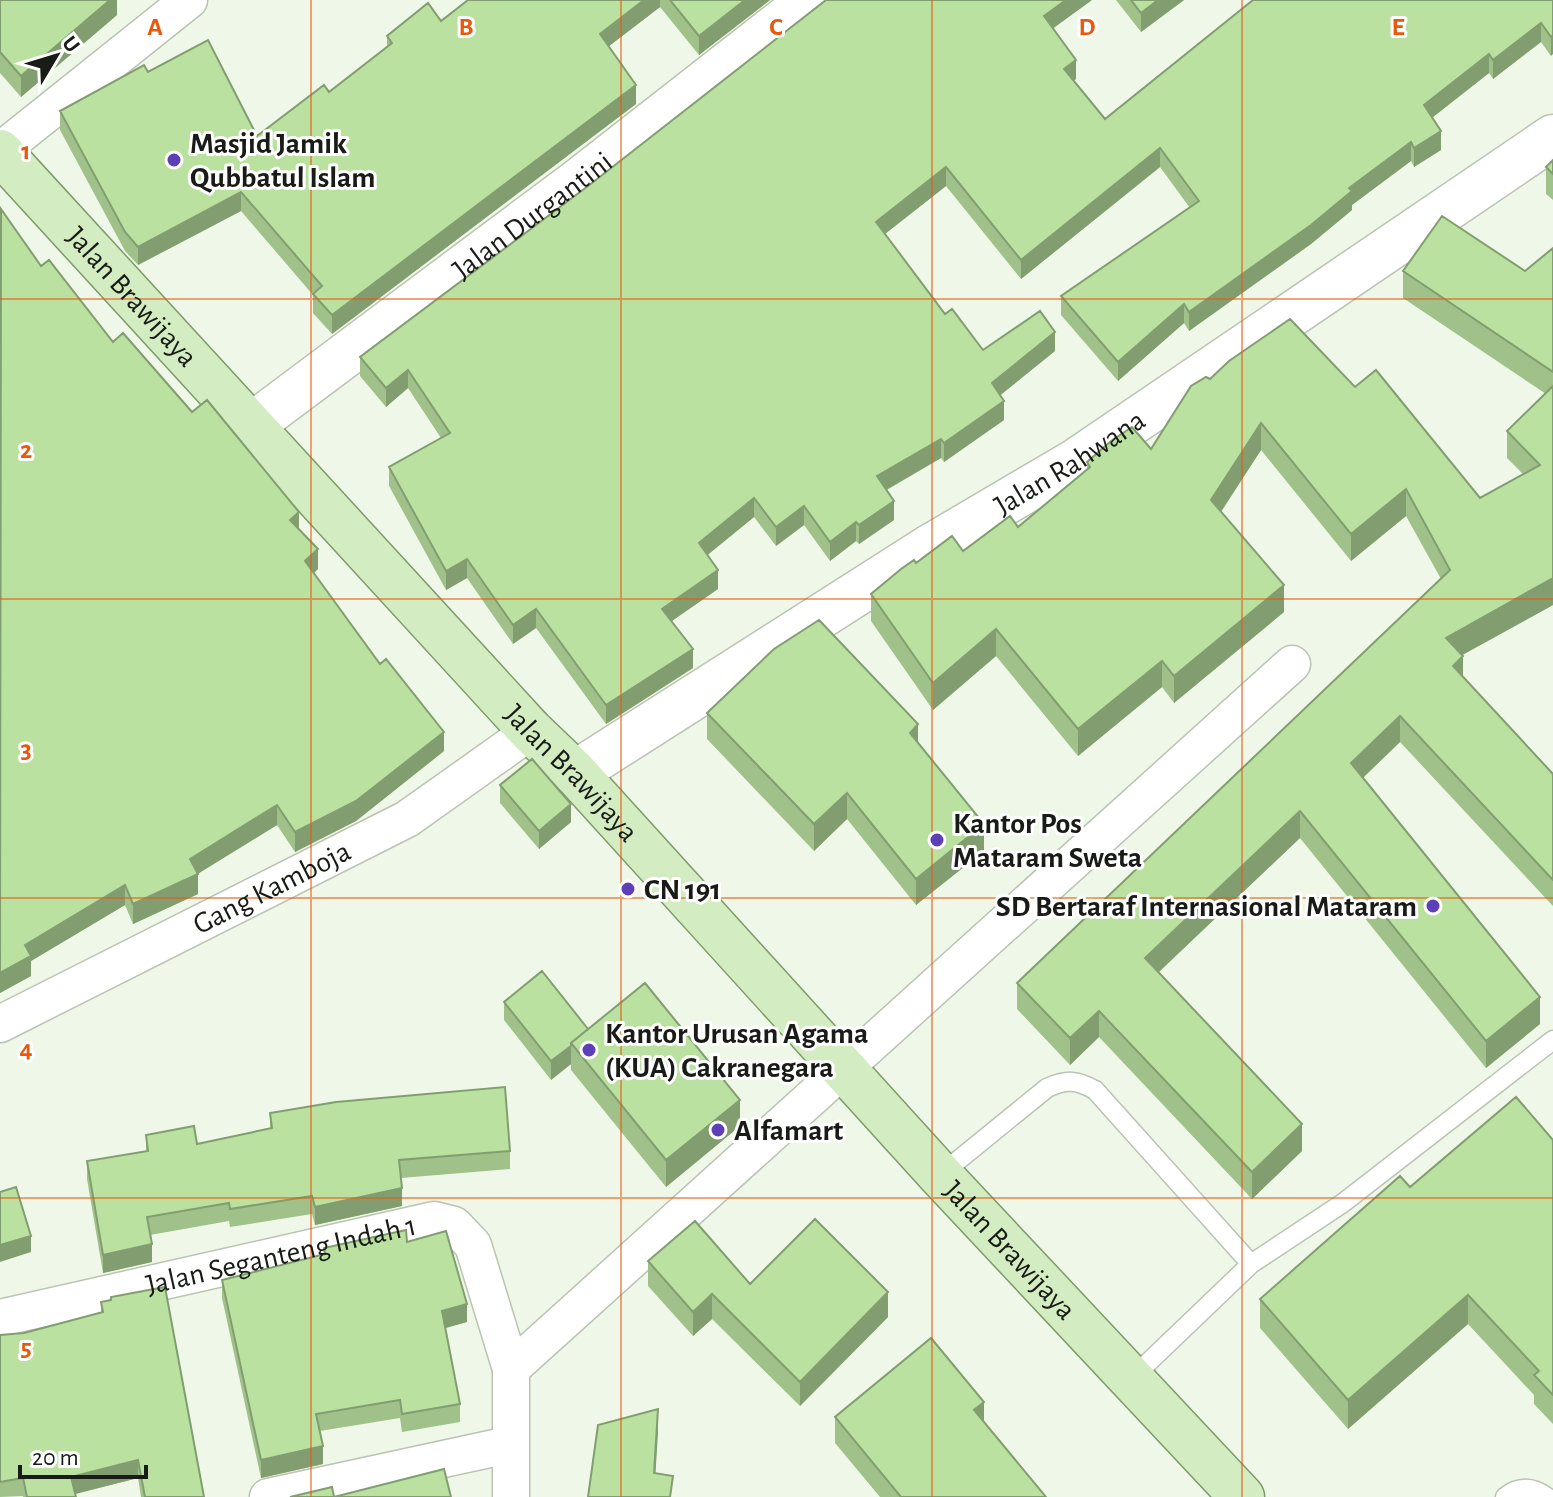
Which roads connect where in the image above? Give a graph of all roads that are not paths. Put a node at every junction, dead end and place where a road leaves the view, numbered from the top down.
1 (189, 0) edge
2 (810, 0) edge
3 (1553, 137) edge
4 (0, 152) edge
5 (252, 425) junction
6 (1292, 664) dead end
7 (531, 731) junction
8 (575, 773) junction
9 (0, 1024) edge
10 (1553, 1040) edge
11 (846, 1069) junction
12 (940, 1175) junction
13 (1251, 1264) junction
14 (0, 1318) edge
15 (511, 1369) junction
16 (1133, 1377) junction
17 (508, 1445) junction
18 (268, 1497) edge
19 (511, 1497) edge
20 (1242, 1497) edge
21 (1505, 1497) edge
22 (1547, 1497) edge

1 - 4 street
2 - 5 street, Jalan Durgantini
3 - 8 street, Jalan Rahwana
4 - 5 main road, Jalan Brawijaya
5 - 7 main road, Jalan Brawijaya
6 - 11 street
7 - 8 main road, Jalan Brawijaya
7 - 9 street, Gang Kamboja
8 - 11 main road, Jalan Brawijaya
10 - 13 lane
11 - 12 main road, Jalan Brawijaya
11 - 15 street
12 - 13 lane
12 - 16 main road, Jalan Brawijaya
13 - 16 lane
14 - 15 street, Jalan Seganteng Indah 1
15 - 17 street, Jalan Seganteng Indah 1
16 - 20 main road, Jalan Brawijaya
17 - 18 street
17 - 19 street, Jalan Seganteng Indah 1
21 - 22 lane

